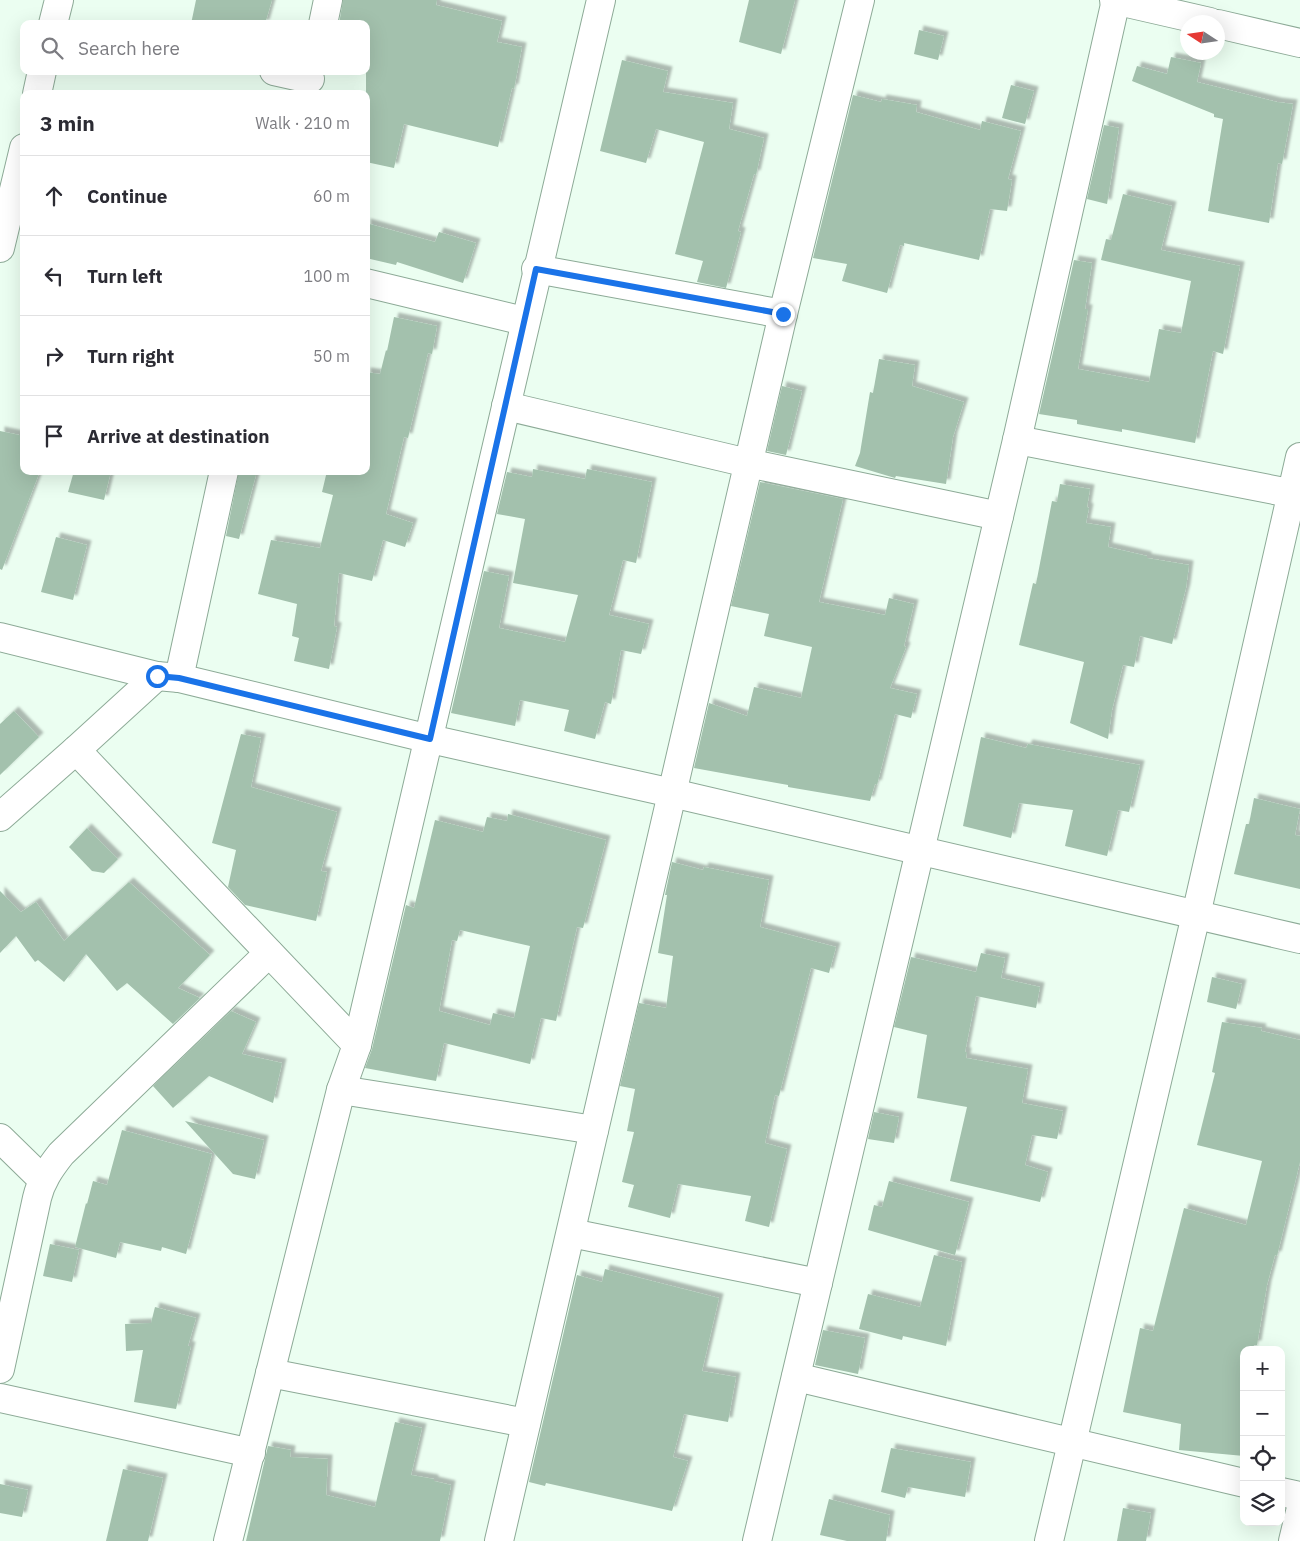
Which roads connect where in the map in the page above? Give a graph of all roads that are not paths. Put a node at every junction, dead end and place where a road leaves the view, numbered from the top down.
1 (59, 0) edge
2 (328, 0) edge
3 (601, 0) edge
4 (860, 0) edge
5 (1115, 0) edge
6 (1180, 15) edge
7 (54, 20) edge
8 (324, 20) edge
9 (1225, 26) edge
10 (1300, 44) edge
11 (41, 75) edge
12 (288, 75) edge
13 (309, 81) edge
14 (38, 90) edge
15 (20, 179) edge
16 (16, 210) edge
17 (0, 248) edge
18 (536, 269) junction
19 (370, 283) edge
20 (783, 314) junction
21 (524, 321) junction
22 (506, 406) junction
23 (1017, 440) junction
24 (1300, 457) edge
25 (748, 463) junction
26 (223, 475) edge
27 (1296, 494) edge
28 (999, 516) junction
29 (0, 638) edge
30 (168, 677) junction
31 (430, 739) junction
32 (76, 750) junction
33 (672, 793) junction
34 (0, 817) edge
35 (920, 850) junction
36 (1196, 914) junction
37 (1300, 939) edge
38 (269, 953) junction
39 (357, 1045) junction
40 (342, 1090) junction
41 (594, 1130) junction
42 (0, 1138) edge
43 (43, 1180) junction
44 (571, 1232) junction
45 (818, 1284) junction
46 (0, 1369) edge
47 (270, 1373) junction
48 (796, 1377) junction
49 (0, 1398) edge
50 (526, 1423) junction
51 (1072, 1442) junction
52 (251, 1453) junction
53 (1240, 1482) edge
54 (1285, 1493) edge
55 (1300, 1496) edge
56 (1300, 1512) edge
57 (228, 1541) edge
58 (499, 1541) edge
59 (757, 1541) edge
60 (1049, 1541) edge
61 (1293, 1541) edge

1 - 7 street
2 - 8 street
3 - 18 street
4 - 20 street
5 - 6 street
5 - 23 street
9 - 10 street
11 - 14 street
12 - 13 street
15 - 16 street
16 - 17 street
18 - 20 street
18 - 21 street
19 - 21 street
20 - 25 street
21 - 22 street
22 - 25 street
22 - 31 street
23 - 27 street
23 - 28 street
24 - 27 street
25 - 28 street
25 - 33 street
26 - 30 street
27 - 36 street
28 - 35 street
29 - 30 street
30 - 31 street
30 - 32 street
31 - 33 street
31 - 39 street
32 - 34 street
32 - 38 street
33 - 35 street
33 - 41 street
35 - 36 street
35 - 45 street
36 - 37 street
36 - 51 street
38 - 39 street
38 - 43 street
39 - 40 street
40 - 41 street
40 - 47 street
41 - 44 street
42 - 43 street
43 - 46 street
44 - 45 street
44 - 50 street
45 - 48 street
47 - 50 street
47 - 52 street
48 - 51 street
48 - 59 street
49 - 52 street
50 - 58 street
51 - 53 street
51 - 60 street
52 - 57 street
54 - 55 street
56 - 61 street

